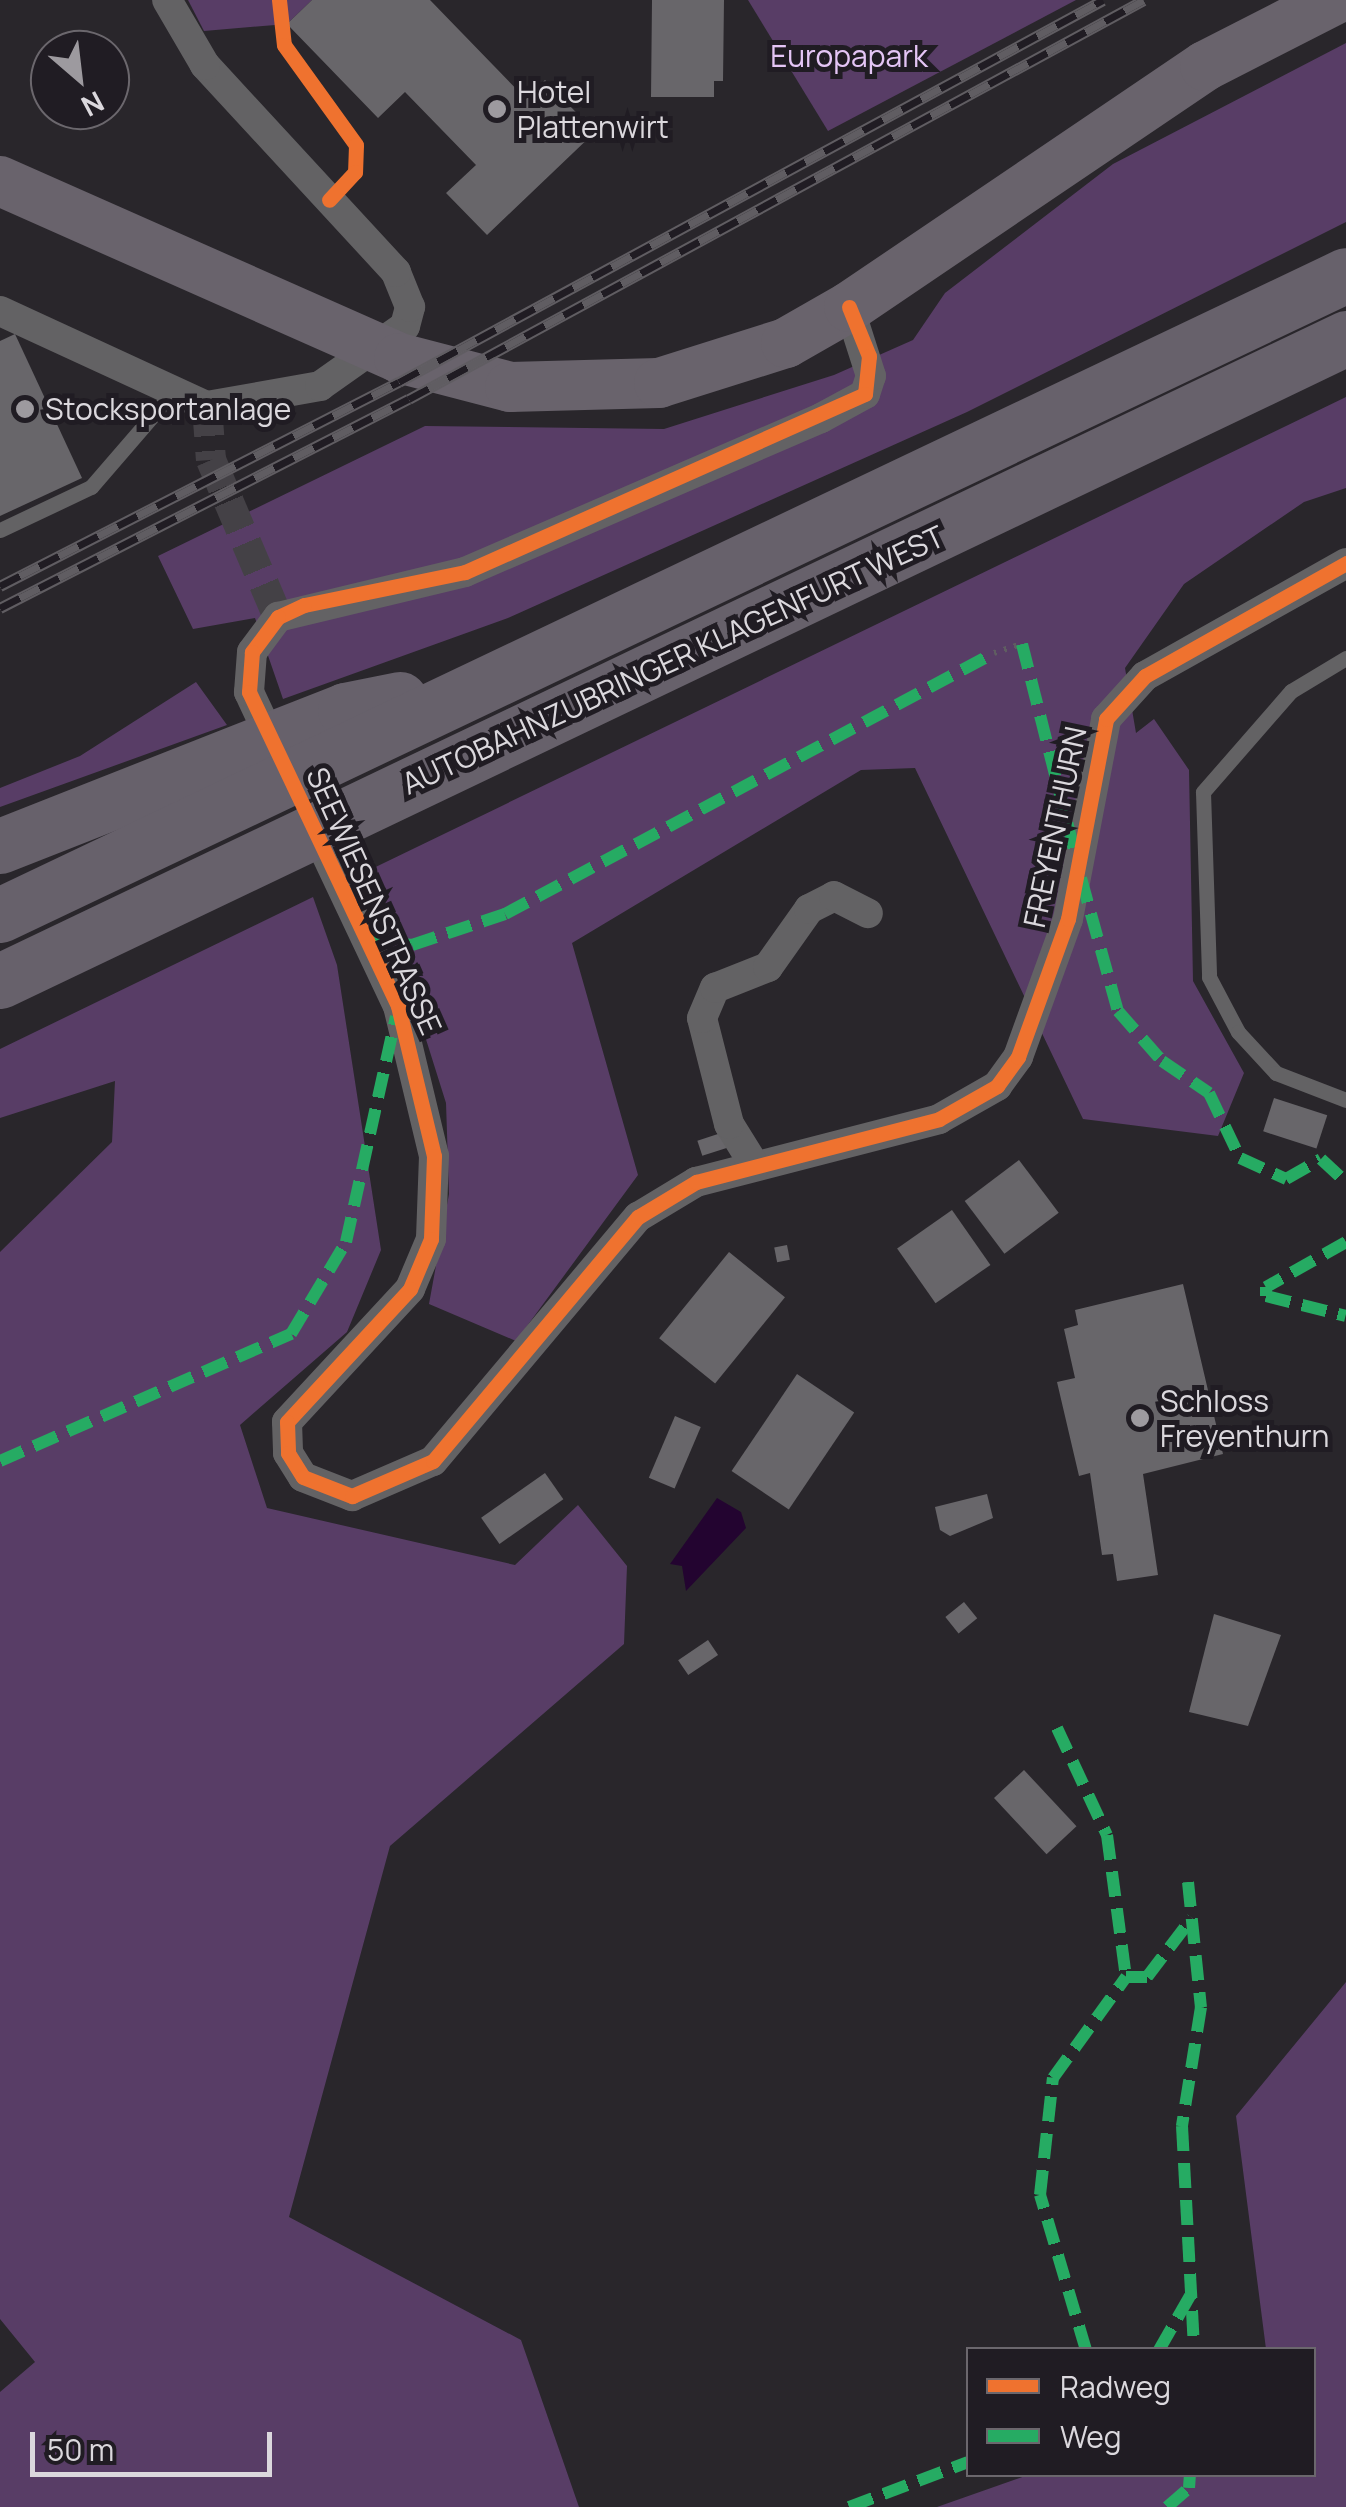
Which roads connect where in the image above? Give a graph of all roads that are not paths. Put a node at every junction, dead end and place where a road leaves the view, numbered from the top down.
1 (168, 0) edge
2 (1334, 0) edge
3 (0, 166) edge
4 (0, 181) edge
5 (72, 211) junction
6 (1346, 275) edge
7 (849, 308) junction
8 (0, 310) edge
9 (1346, 338) edge
10 (174, 391) junction
11 (0, 530) edge
12 (1346, 563) edge
13 (1346, 658) edge
14 (213, 786) junction
15 (0, 846) edge
16 (868, 913) dead end
17 (0, 915) edge
18 (0, 980) edge
19 (1346, 1100) edge
20 (755, 1166) junction

1 - 10 street
2 - 7 main road
3 - 5 main road
4 - 5 main road
5 - 7 main road
6 - 14 highway, AUTOBAHNZUBRINGER KLAGENFURT WEST
7 - 20 street, SEEWIESENSTRASSE
8 - 10 street
9 - 18 highway, AUTOBAHNZUBRINGER KLAGENFURT WEST
10 - 11 lane
12 - 20 street, FREYENTHURN
13 - 19 lane
14 - 15 highway
14 - 17 highway, AUTOBAHNZUBRINGER KLAGENFURT WEST
16 - 20 street

